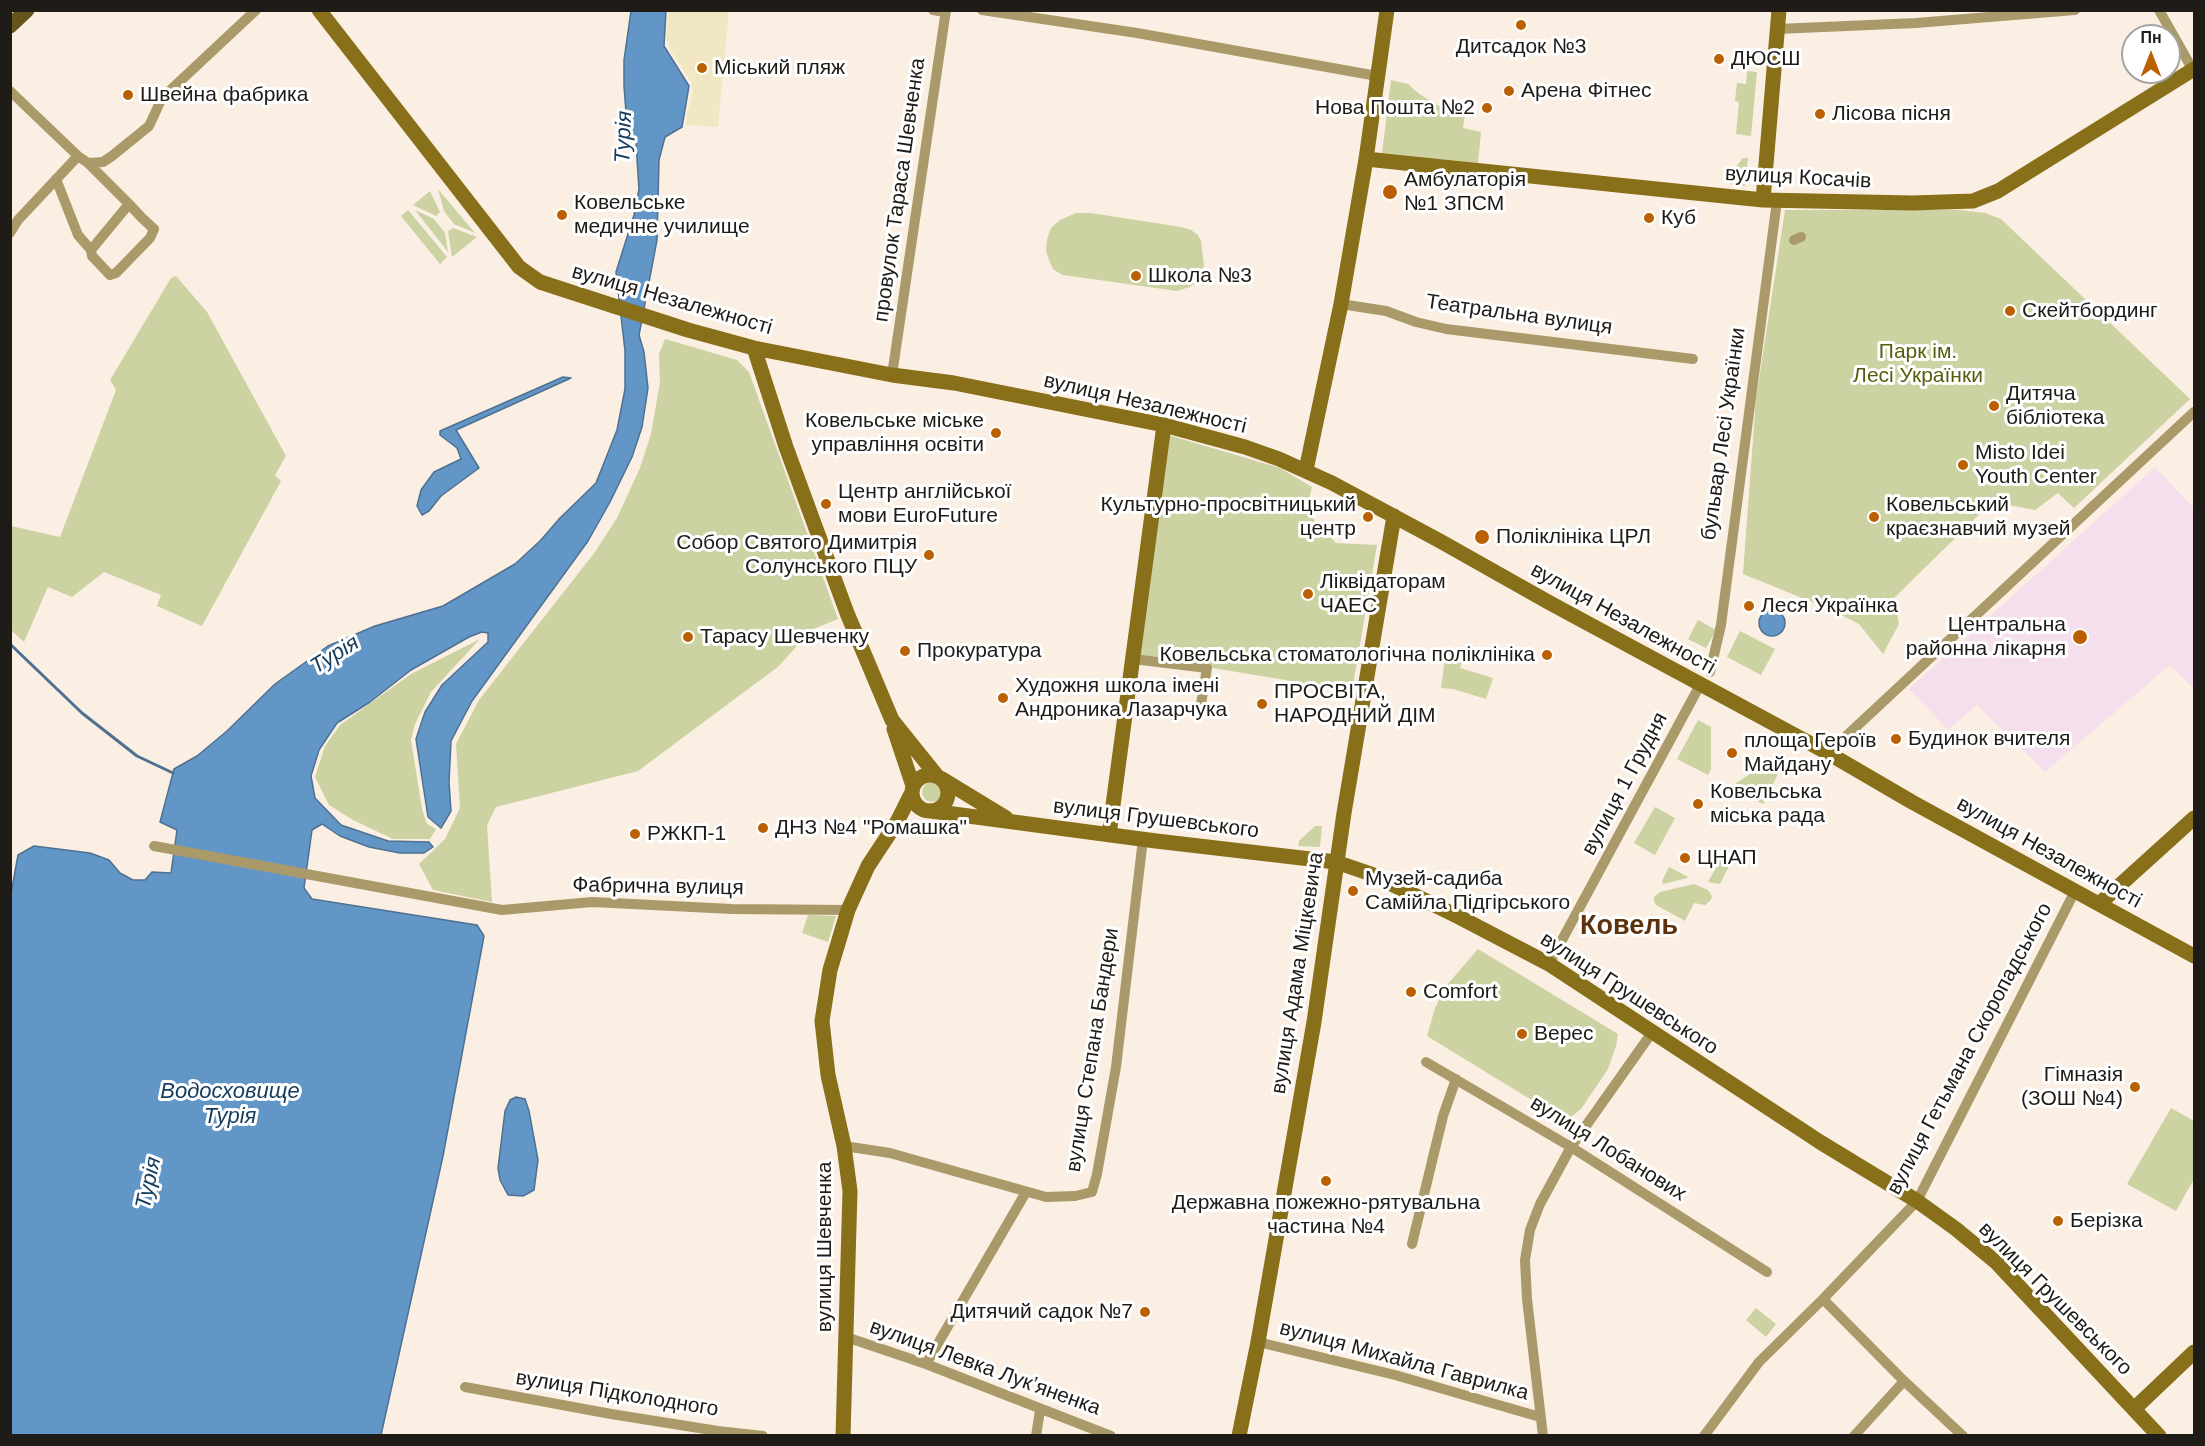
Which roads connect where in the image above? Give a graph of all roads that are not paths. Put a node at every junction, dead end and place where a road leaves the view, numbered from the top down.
1 (27, 10) edge
2 (256, 10) edge
3 (933, 10) edge
4 (982, 10) edge
5 (1387, 10) edge
6 (1779, 10) edge
7 (2075, 10) edge
8 (2159, 10) edge
9 (321, 11) edge
10 (946, 11) edge
11 (10, 26) edge
12 (1777, 29) junction
13 (2194, 70) edge
14 (1377, 76) junction
15 (10, 91) edge
16 (78, 156) junction
17 (1366, 159) junction
18 (88, 163) junction
19 (56, 179) junction
20 (1770, 201) junction
21 (129, 204) junction
22 (10, 233) edge
23 (91, 250) junction
24 (1341, 304) junction
25 (754, 348) junction
26 (1693, 359) dead end
27 (892, 375) junction
28 (2193, 417) edge
29 (1164, 425) junction
30 (1306, 470) junction
31 (1394, 516) junction
32 (2050, 528) dead end
33 (2058, 537) junction
34 (1133, 659) junction
35 (1710, 672) dead end
36 (1700, 685) junction
37 (1201, 704) dead end
38 (891, 720) junction
39 (1828, 753) junction
40 (939, 778) junction
41 (913, 789) junction
42 (928, 811) junction
43 (2194, 818) edge
44 (1011, 821) junction
45 (897, 822) junction
46 (1109, 835) junction
47 (1143, 839) junction
48 (154, 846) dead end
49 (1336, 862) junction
50 (2074, 891) junction
51 (2099, 904) junction
52 (848, 910) junction
53 (2194, 956) edge
54 (1550, 964) junction
55 (1653, 1032) junction
56 (1426, 1062) dead end
57 (1456, 1079) junction
58 (844, 1146) junction
59 (1571, 1148) junction
60 (1026, 1192) junction
61 (1917, 1201) junction
62 (1412, 1244) dead end
63 (1767, 1272) dead end
64 (1822, 1299) junction
65 (846, 1337) junction
66 (1258, 1342) junction
67 (2194, 1352) edge
68 (926, 1364) junction
69 (1904, 1381) junction
70 (465, 1387) dead end
71 (2134, 1409) junction
72 (1040, 1410) junction
73 (1540, 1417) junction
74 (2151, 1433) edge
75 (763, 1436) edge
76 (843, 1436) edge
77 (1036, 1436) edge
78 (1111, 1436) edge
79 (1239, 1436) edge
80 (1543, 1436) edge
81 (1704, 1436) edge
82 (1854, 1436) edge
83 (1963, 1436) edge

1 - 11 main road
2 - 18 street
3 - 10 street
4 - 14 street
5 - 14 street
6 - 12 street, бульвар Лесі Українки
7 - 12 street
8 - 13 street
9 - 25 street, вулиця Незалежності
10 - 27 street, провулок Тараса Шевченка
12 - 20 street, бульвар Лесі Українки
13 - 20 street, вулиця Косачів
14 - 17 street
15 - 16 street
16 - 18 street
16 - 19 street
17 - 20 street, вулиця Косачів
17 - 24 street
18 - 21 street
19 - 22 street
19 - 23 street
20 - 35 street, бульвар Лесі Українки
21 - 23 street
21 - 23 street
24 - 26 street, Театральна вулиця
24 - 30 street
25 - 27 street, вулиця Незалежності
25 - 38 street
27 - 29 street, вулиця Незалежності
28 - 33 street
29 - 30 street, вулиця Незалежності
29 - 34 street
30 - 31 street, вулиця Незалежності
31 - 36 street, вулиця Незалежності
31 - 49 street, вулиця Адама Міцкевича
32 - 33 street
33 - 39 street
34 - 37 street
34 - 46 street
36 - 39 street, вулиця Незалежності
36 - 54 street, вулиця 1 Грудня
38 - 40 street, вулиця Грушевського
38 - 41 street
39 - 50 street, вулиця Незалежності
40 - 41 street
40 - 42 street
40 - 44 street, вулиця Грушевського
41 - 42 street
41 - 45 street, вулиця Шевченка
42 - 44 street
42 - 45 street
43 - 51 street
44 - 46 street, вулиця Грушевського
45 - 52 street, вулиця Шевченка
46 - 47 street, вулиця Грушевського
47 - 49 street, вулиця Грушевського
47 - 60 street, вулиця Степана Бандери
48 - 52 street, Фабрична вулиця
49 - 54 street, вулиця Грушевського
49 - 66 street, вулиця Адама Міцкевича
50 - 51 street, вулиця Незалежності
50 - 61 street, вулиця Гетьмана Скоропадського
51 - 53 street, вулиця Незалежності
52 - 58 street, вулиця Шевченка
54 - 55 street, вулиця Грушевського
55 - 59 street
55 - 61 street, вулиця Грушевського
56 - 57 street, вулиця Лобанових
57 - 59 street, вулиця Лобанових
57 - 62 street
58 - 60 street, вулиця Степана Бандери
58 - 65 street, вулиця Шевченка
59 - 63 street, вулиця Лобанових
59 - 73 street
60 - 68 street
61 - 64 street, вулиця Гетьмана Скоропадського
61 - 71 street, вулиця Грушевського
64 - 69 street
64 - 81 street, вулиця Гетьмана Скоропадського
65 - 68 street, вулиця Левка Лукʼяненка
65 - 76 street, вулиця Шевченка
66 - 73 street, вулиця Михайла Гаврилка
66 - 79 street, вулиця Адама Міцкевича
67 - 71 street
68 - 72 street, вулиця Левка Лукʼяненка
69 - 82 street
69 - 83 street
70 - 75 street, вулиця Підколодного
71 - 74 street, вулиця Грушевського
72 - 77 street
72 - 78 street, вулиця Левка Лукʼяненка
73 - 80 street

